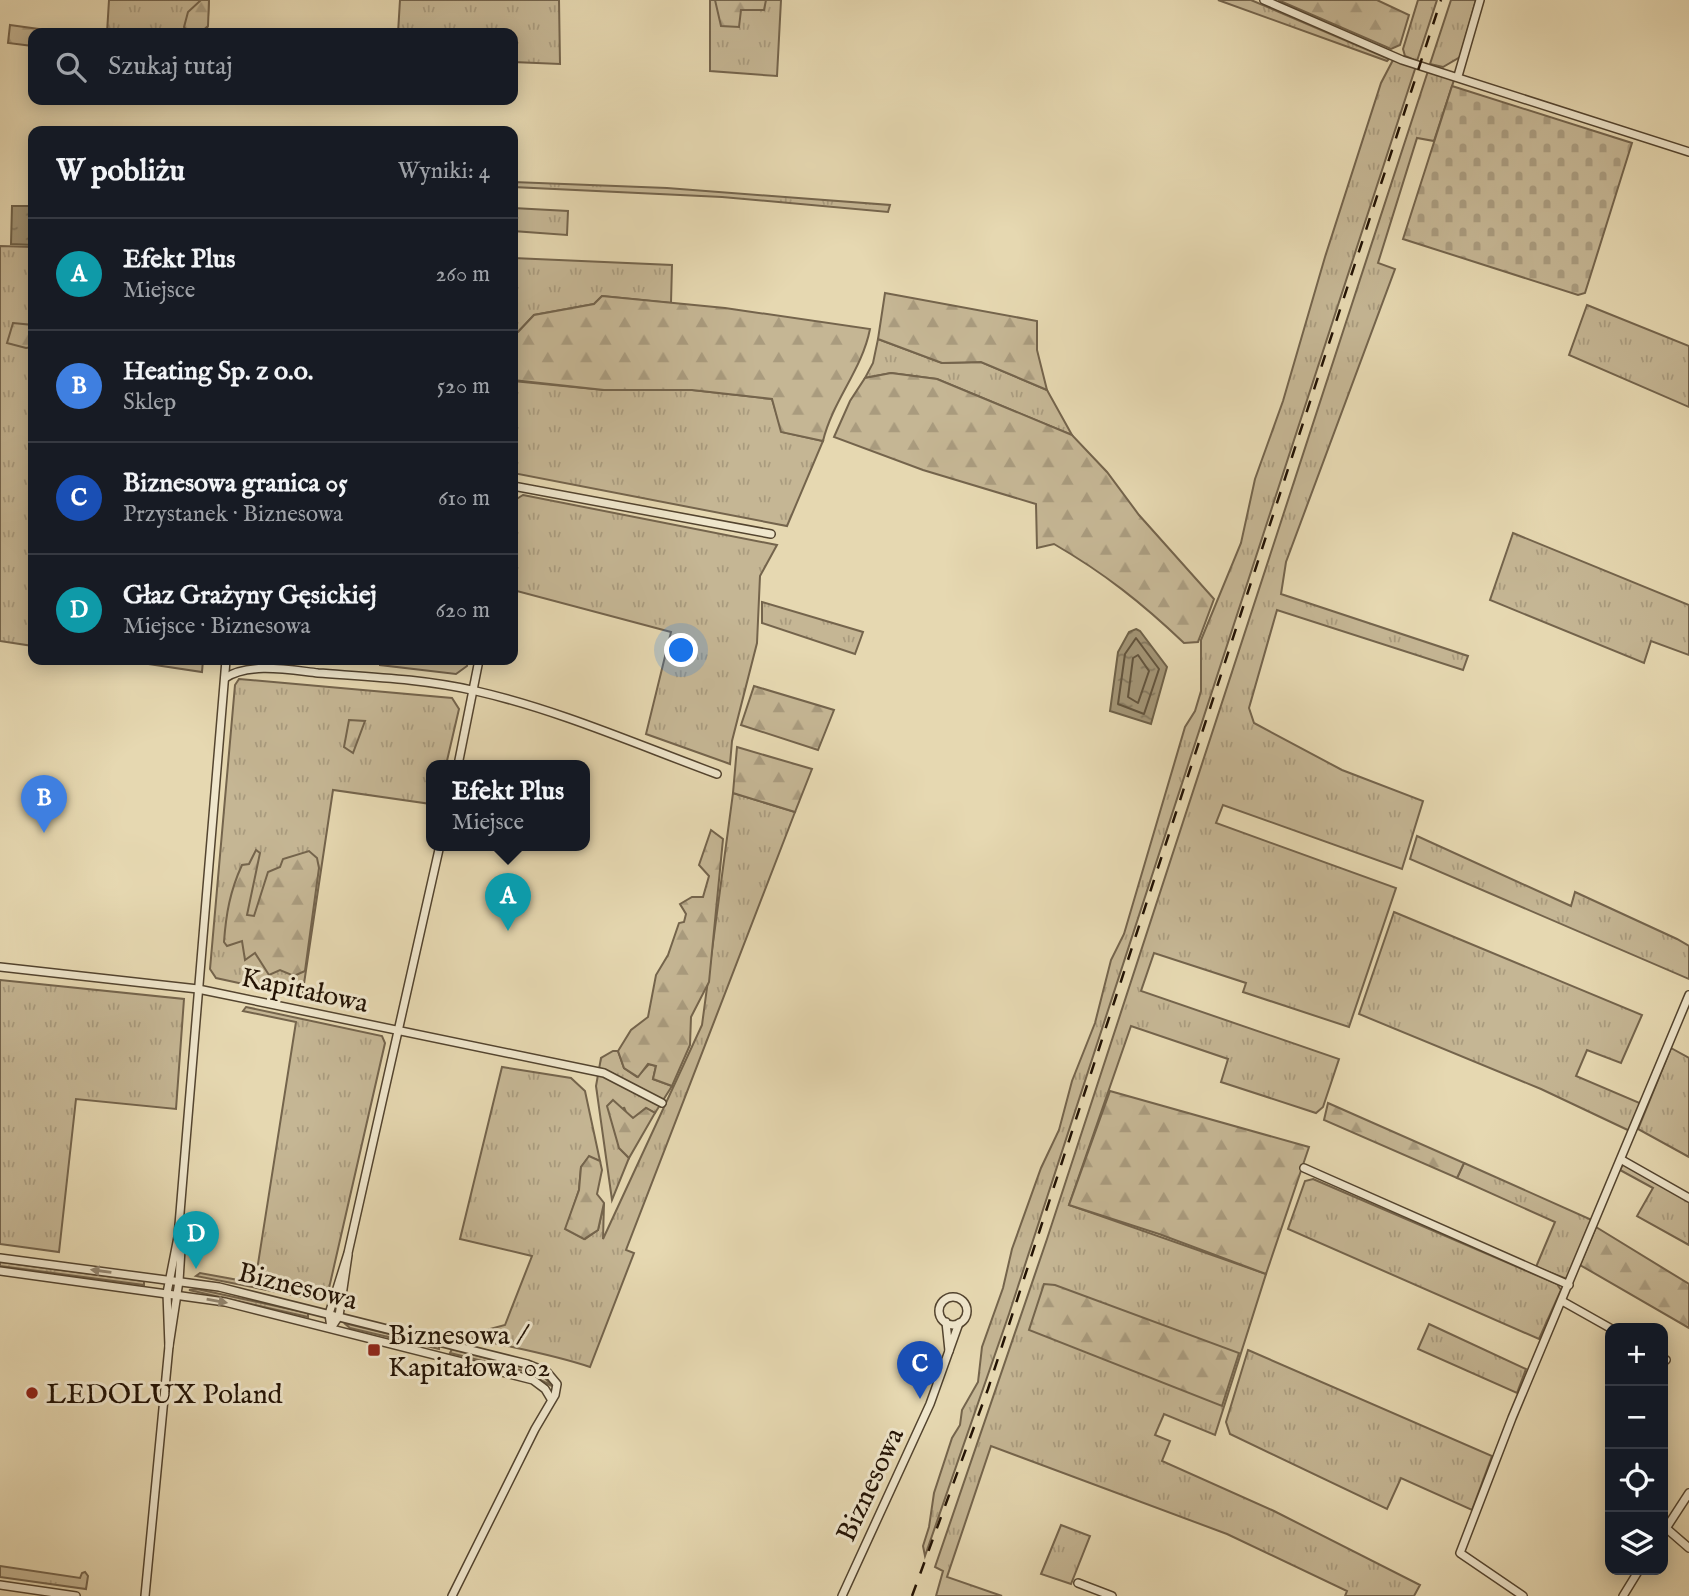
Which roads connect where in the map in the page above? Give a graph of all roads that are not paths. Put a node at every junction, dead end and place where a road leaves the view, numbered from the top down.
1 (1264, 0) edge
2 (1480, 0) edge
3 (1458, 76) junction
4 (1689, 152) edge
5 (518, 487) edge
6 (771, 534) dead end
7 (226, 665) edge
8 (478, 665) edge
9 (225, 678) junction
10 (474, 690) junction
11 (459, 760) edge
12 (717, 774) dead end
13 (439, 851) edge
14 (0, 967) edge
15 (198, 989) junction
16 (1689, 995) edge
17 (398, 1030) junction
18 (662, 1102) dead end
19 (1622, 1160) junction
20 (1304, 1168) dead end
21 (1689, 1198) edge
22 (178, 1237) junction
23 (348, 1253) junction
24 (0, 1258) edge
25 (0, 1271) edge
26 (169, 1280) junction
27 (179, 1281) junction
28 (1569, 1285) junction
29 (167, 1293) junction
30 (177, 1294) junction
31 (1562, 1301) junction
32 (329, 1314) junction
33 (339, 1316) junction
34 (946, 1322) junction
35 (959, 1323) junction
36 (1605, 1325) edge
37 (331, 1328) junction
38 (169, 1346) junction
39 (949, 1352) junction
40 (551, 1399) junction
41 (1689, 1493) edge
42 (1668, 1525) edge
43 (1668, 1534) edge
44 (1689, 1548) edge
45 (1636, 1575) edge
46 (1078, 1583) dead end
47 (0, 1585) edge
48 (76, 1596) edge
49 (145, 1596) edge
50 (452, 1596) edge
51 (842, 1596) edge
52 (1112, 1596) edge
53 (1523, 1596) edge
54 (1623, 1596) edge

1 - 3 street
2 - 3 street
3 - 4 street
5 - 6 street
7 - 9 street
8 - 10 street
9 - 10 street
9 - 15 street
10 - 11 street
10 - 12 street
13 - 17 street
14 - 15 street, Kapitałowa
15 - 17 street, Kapitałowa
15 - 22 street
16 - 19 street
17 - 18 street, Kapitałowa
17 - 23 street
19 - 21 street
19 - 28 street
20 - 28 street
22 - 26 street
22 - 27 street
23 - 32 street
23 - 33 street
26 -> 24 street, Biznesowa
25 - 29 street, Biznesowa
26 - 27 street, Biznesowa
26 - 29 street
27 - 30 street
27 - 32 street, Biznesowa
28 - 31 street
29 - 30 street, Biznesowa
29 - 38 street
30 -> 37 street, Biznesowa
30 - 38 street
31 - 36 street
31 - 53 street
32 - 33 street, Biznesowa
32 - 37 street
33 - 37 street
33 - 40 street, Biznesowa
34 - 35 street
34 - 35 street
34 - 39 street
35 - 39 street, Biznesowa
37 - 40 street, Biznesowa
38 - 49 street
39 - 51 street, Biznesowa
40 - 50 street
41 - 42 street
43 - 44 street
45 - 54 street
46 - 52 street
47 - 48 street

